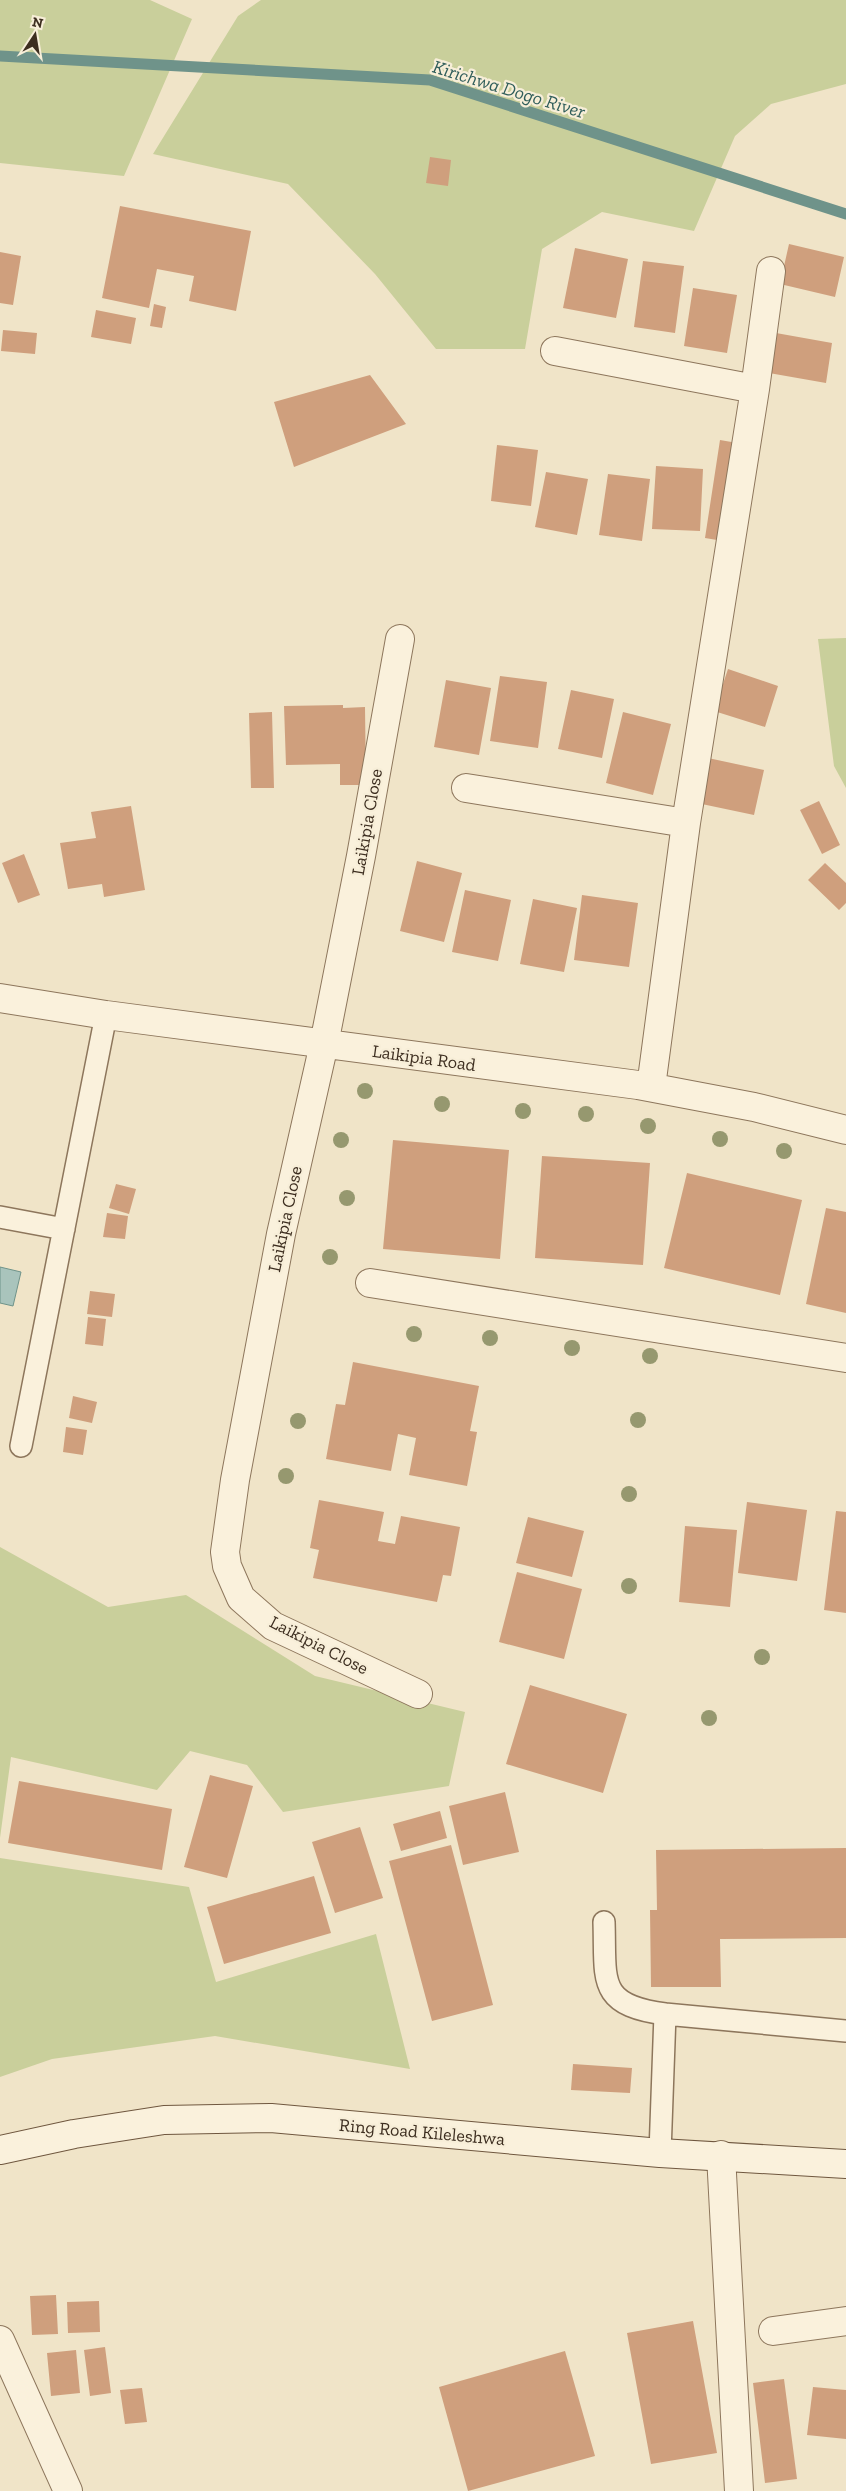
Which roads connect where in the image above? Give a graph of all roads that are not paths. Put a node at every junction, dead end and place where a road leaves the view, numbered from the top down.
1 (771, 271) dead end
2 (555, 351) dead end
3 (755, 389) junction
4 (400, 639) dead end
5 (466, 788) dead end
6 (686, 824) junction
7 (0, 998) edge
8 (106, 1015) junction
9 (324, 1044) junction
10 (650, 1087) junction
11 (846, 1130) edge
12 (0, 1217) edge
13 (64, 1228) junction
14 (370, 1283) dead end
15 (846, 1358) edge
16 (21, 1446) dead end
17 (418, 1694) dead end
18 (604, 1922) dead end
19 (665, 2014) junction
20 (846, 2031) edge
21 (0, 2150) edge
22 (660, 2153) junction
23 (721, 2155) junction
24 (846, 2164) edge
25 (846, 2320) edge
26 (773, 2331) dead end
27 (0, 2340) edge
28 (68, 2491) edge
29 (739, 2491) edge

1 - 3 street
2 - 3 street
3 - 6 street
4 - 9 street, Laikipia Close
5 - 6 street
6 - 10 street
7 - 8 street, Laikipia Road
8 - 9 street, Laikipia Road
8 - 13 lane
9 - 10 street, Laikipia Road
9 - 17 street, Laikipia Close
10 - 11 street, Laikipia Road
12 - 13 lane
13 - 16 lane
14 - 15 street
18 - 19 lane
19 - 20 lane
19 - 22 lane
21 - 22 street, Ring Road Kileleshwa
22 - 23 street, Ring Road Kileleshwa
23 - 24 street, Ring Road Kileleshwa
23 - 29 street
25 - 26 street
27 - 28 street

